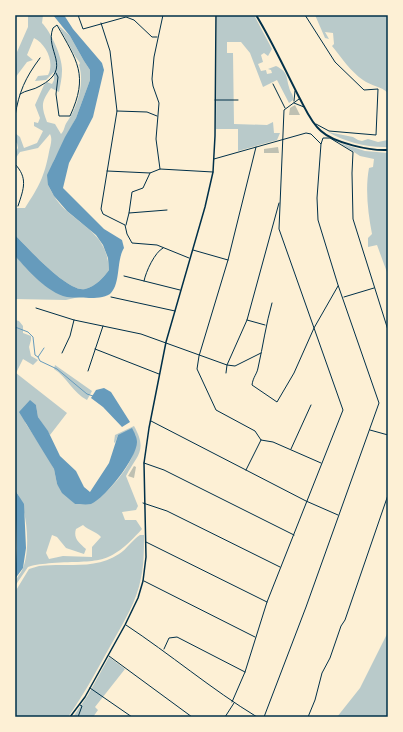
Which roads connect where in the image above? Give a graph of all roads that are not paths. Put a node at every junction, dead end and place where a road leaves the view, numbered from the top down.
1 (78, 15) edge
2 (163, 15) edge
3 (216, 15) edge
4 (256, 15) edge
5 (305, 15) edge
6 (101, 23) junction
7 (157, 37) junction
8 (40, 58) dead end
9 (56, 73) junction
10 (273, 84) dead end
11 (294, 87) junction
12 (20, 94) junction
13 (300, 98) junction
14 (215, 100) junction
15 (238, 100) dead end
16 (16, 103) edge
17 (293, 103) junction
18 (285, 108) junction
19 (117, 111) junction
20 (307, 111) junction
21 (15, 116) edge
22 (158, 116) junction
23 (315, 123) junction
24 (282, 139) junction
25 (321, 144) junction
26 (256, 147) junction
27 (388, 150) edge
28 (214, 159) junction
29 (15, 164) edge
30 (160, 169) junction
31 (106, 171) junction
32 (150, 172) junction
33 (213, 172) junction
34 (280, 200) junction
35 (18, 206) dead end
36 (166, 210) dead end
37 (129, 213) junction
38 (125, 225) junction
39 (164, 248) junction
40 (192, 250) junction
41 (190, 258) junction
42 (228, 260) junction
43 (124, 276) dead end
44 (144, 281) junction
45 (338, 286) junction
46 (374, 288) junction
47 (181, 291) junction
48 (111, 297) dead end
49 (344, 297) junction
50 (272, 303) dead end
51 (36, 308) dead end
52 (175, 311) junction
53 (74, 320) junction
54 (247, 320) junction
55 (266, 325) junction
56 (103, 326) junction
57 (314, 328) junction
58 (388, 330) edge
59 (166, 342) junction
60 (95, 349) junction
61 (261, 353) junction
62 (62, 354) dead end
63 (199, 356) junction
64 (227, 365) junction
65 (88, 370) dead end
66 (226, 373) dead end
67 (160, 374) junction
68 (311, 405) dead end
69 (151, 421) junction
70 (370, 430) junction
71 (388, 435) edge
72 (261, 440) junction
73 (291, 449) junction
74 (144, 463) junction
75 (321, 463) junction
76 (246, 470) junction
77 (388, 495) edge
78 (306, 501) junction
79 (144, 503) junction
80 (338, 515) junction
81 (294, 535) junction
82 (146, 542) junction
83 (280, 567) junction
84 (143, 581) junction
85 (267, 602) junction
86 (125, 625) junction
87 (255, 637) junction
88 (163, 649) junction
89 (108, 655) junction
90 (245, 672) junction
91 (90, 688) junction
92 (232, 702) junction
93 (234, 703) junction
94 (80, 704) junction
95 (70, 717) edge
96 (78, 717) edge
97 (132, 717) edge
98 (192, 717) edge
99 (224, 717) edge
100 (257, 717) edge
101 (264, 717) edge
102 (308, 717) edge

1 - 6 street
2 - 7 street
3 - 14 main road
4 - 11 main road
5 - 23 street
6 - 7 street
6 - 19 street
7 - 22 street
8 - 12 street
9 - 9 street
9 - 12 street
10 - 18 street
11 - 13 main road
11 - 17 street
12 - 16 street
13 - 17 street
13 - 20 main road
14 - 15 street
14 - 28 main road
16 - 21 street
17 - 18 street
17 - 20 street
18 - 24 street
19 - 22 street
19 - 31 street
20 - 23 main road
22 - 30 street
23 - 27 main road
24 - 25 street
24 - 26 street
24 - 34 street
25 - 45 street
25 - 46 street
26 - 28 street
26 - 42 street
28 - 33 main road
29 - 35 street
30 - 32 street
30 - 33 street
31 - 32 street
31 - 38 street
32 - 37 street
33 - 40 main road
34 - 54 street
34 - 57 street
36 - 37 street
37 - 38 street
38 - 39 street
39 - 41 street
39 - 44 street
40 - 41 main road
40 - 42 street
41 - 47 main road
42 - 63 street
43 - 44 street
44 - 47 street
45 - 49 street
45 - 57 street
46 - 49 street
46 - 58 street
47 - 52 main road
48 - 52 street
49 - 70 street
50 - 55 street
51 - 53 street
52 - 59 main road
53 - 56 street
53 - 62 street
54 - 55 street
54 - 64 street
55 - 61 street
56 - 59 street
56 - 60 street
57 - 61 street
57 - 75 street
59 - 63 street
59 - 67 main road
60 - 65 street
60 - 67 street
61 - 64 street
63 - 64 street
63 - 72 street
64 - 66 street
67 - 69 main road
68 - 73 street
69 - 74 main road
69 - 76 street
70 - 71 street
70 - 80 street
72 - 73 street
72 - 76 street
73 - 75 street
74 - 79 main road
74 - 81 street
75 - 78 street
76 - 78 street
77 - 102 street
78 - 80 street
78 - 81 street
79 - 82 main road
79 - 83 street
80 - 101 street
81 - 83 street
82 - 84 main road
82 - 85 street
83 - 85 street
84 - 86 main road
84 - 87 street
85 - 87 street
86 - 88 street
86 - 89 main road
87 - 90 street
88 - 90 street
88 - 92 street
89 - 91 main road
89 - 98 street
90 - 92 street
91 - 94 main road
91 - 97 street
92 - 93 street
93 - 99 street
93 - 100 street
94 - 95 main road
94 - 96 street

